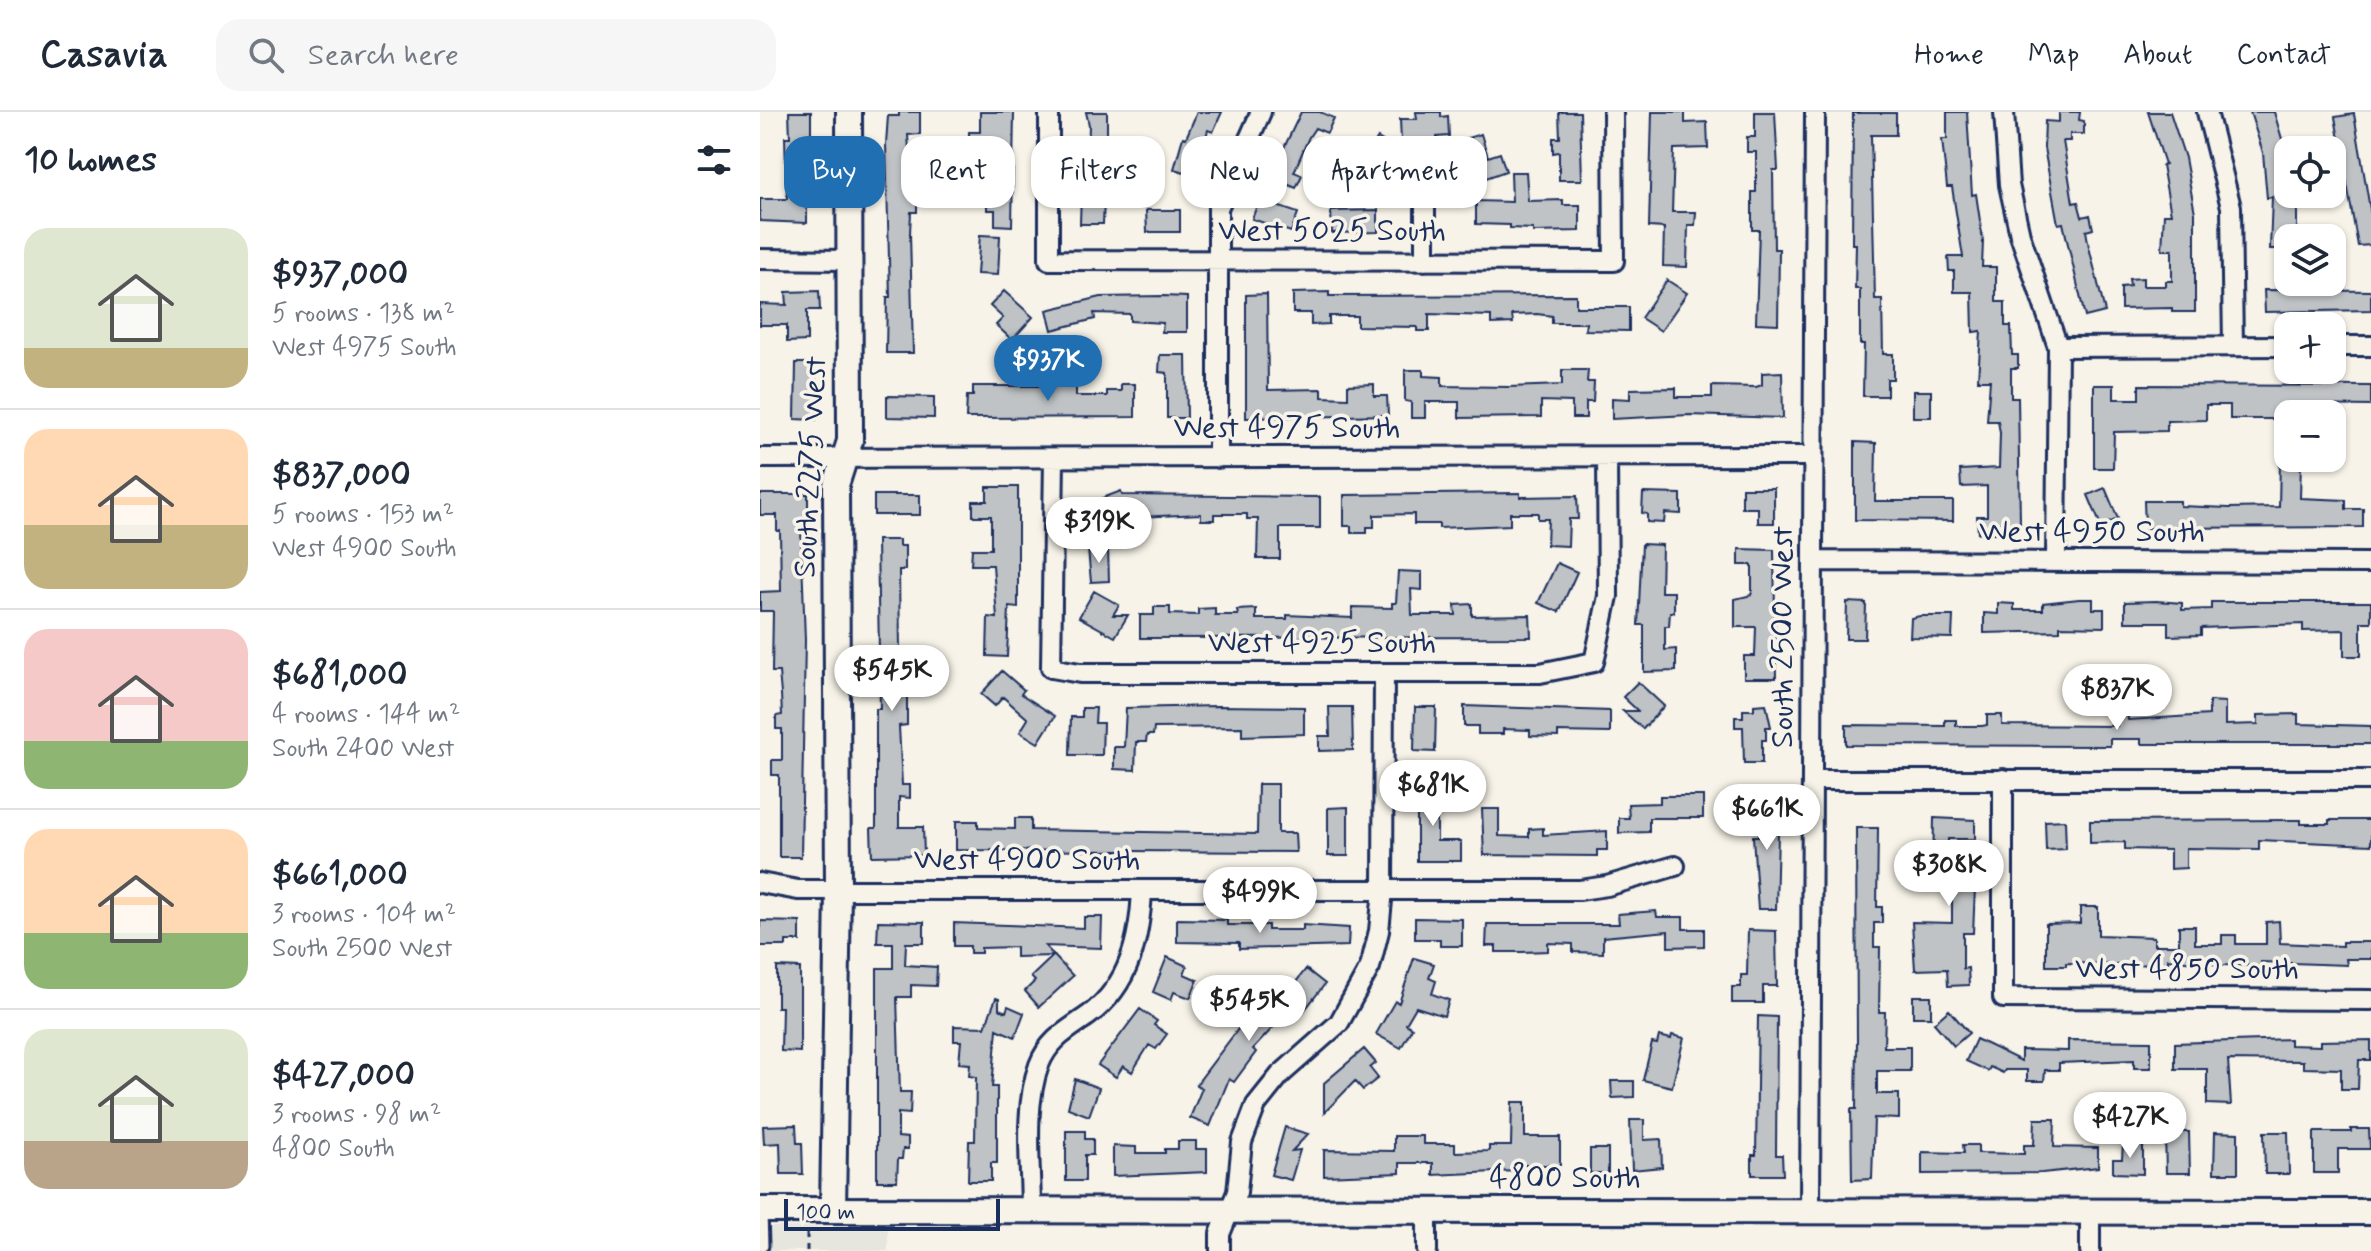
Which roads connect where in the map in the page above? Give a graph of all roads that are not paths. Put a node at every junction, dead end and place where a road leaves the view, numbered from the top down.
1 (849, 112) edge
2 (1049, 112) edge
3 (1261, 112) edge
4 (1613, 112) edge
5 (1815, 112) edge
6 (2004, 112) edge
7 (2207, 112) edge
8 (1425, 208) edge
9 (760, 259) edge
10 (848, 260) junction
11 (1218, 261) junction
12 (1425, 261) junction
13 (2233, 346) junction
14 (2274, 346) edge
15 (2346, 346) edge
16 (2371, 346) edge
17 (2058, 347) junction
18 (1813, 456) junction
19 (1607, 457) junction
20 (760, 458) edge
21 (1054, 458) junction
22 (1218, 458) junction
23 (843, 459) junction
24 (1813, 561) junction
25 (2056, 562) junction
26 (2371, 563) edge
27 (1384, 673) junction
28 (2003, 779) junction
29 (1812, 780) junction
30 (2371, 780) edge
31 (1675, 866) dead end
32 (760, 883) edge
33 (838, 890) junction
34 (1142, 890) junction
35 (1383, 890) junction
36 (2371, 1000) edge
37 (761, 1210) edge
38 (833, 1210) junction
39 (1228, 1210) junction
40 (1427, 1210) junction
41 (1810, 1210) junction
42 (1031, 1211) junction
43 (2090, 1211) junction
44 (2371, 1212) edge
45 (765, 1248) edge
46 (1220, 1251) edge
47 (1427, 1251) edge
48 (2090, 1251) edge

1 - 10 main road, South 2275 West
2 - 11 street, West 5025 South
3 - 11 street
4 - 12 street, West 5025 South
5 - 18 street, South 2500 West
6 - 17 street
7 - 13 street
8 - 12 street
9 - 10 street
10 - 23 main road, South 2275 West
11 - 12 street, West 5025 South
11 - 22 street
13 - 14 street
13 - 17 street
15 - 16 street
17 - 25 street
18 - 19 street, West 4975 South
18 - 24 street, South 2500 West
19 - 22 street, West 4975 South
19 - 27 street, West 4925 South
20 - 23 street, West 4975 South
21 - 22 street, West 4975 South
21 - 23 street, West 4975 South
21 - 27 street, West 4925 South
23 - 33 main road, South 2275 West
24 - 25 street, West 4950 South
24 - 29 street, South 2500 West
25 - 26 street, West 4950 South
27 - 35 street
28 - 29 street
28 - 30 street
28 - 36 street, West 4850 South
29 - 41 street, South 2500 West
31 - 35 street, West 4900 South
32 - 33 street, West 4900 South
33 - 34 street, West 4900 South
33 - 38 main road, South 2275 West
34 - 35 street, West 4900 South
34 - 42 street
35 - 39 street
37 - 38 main road, 4800 South
37 - 45 lane
38 - 42 main road, 4800 South
39 - 40 main road, 4800 South
39 - 42 main road, 4800 South
39 - 46 street
40 - 41 main road, 4800 South
40 - 47 street
41 - 43 main road, 4800 South
43 - 44 main road, 4800 South
43 - 48 street

